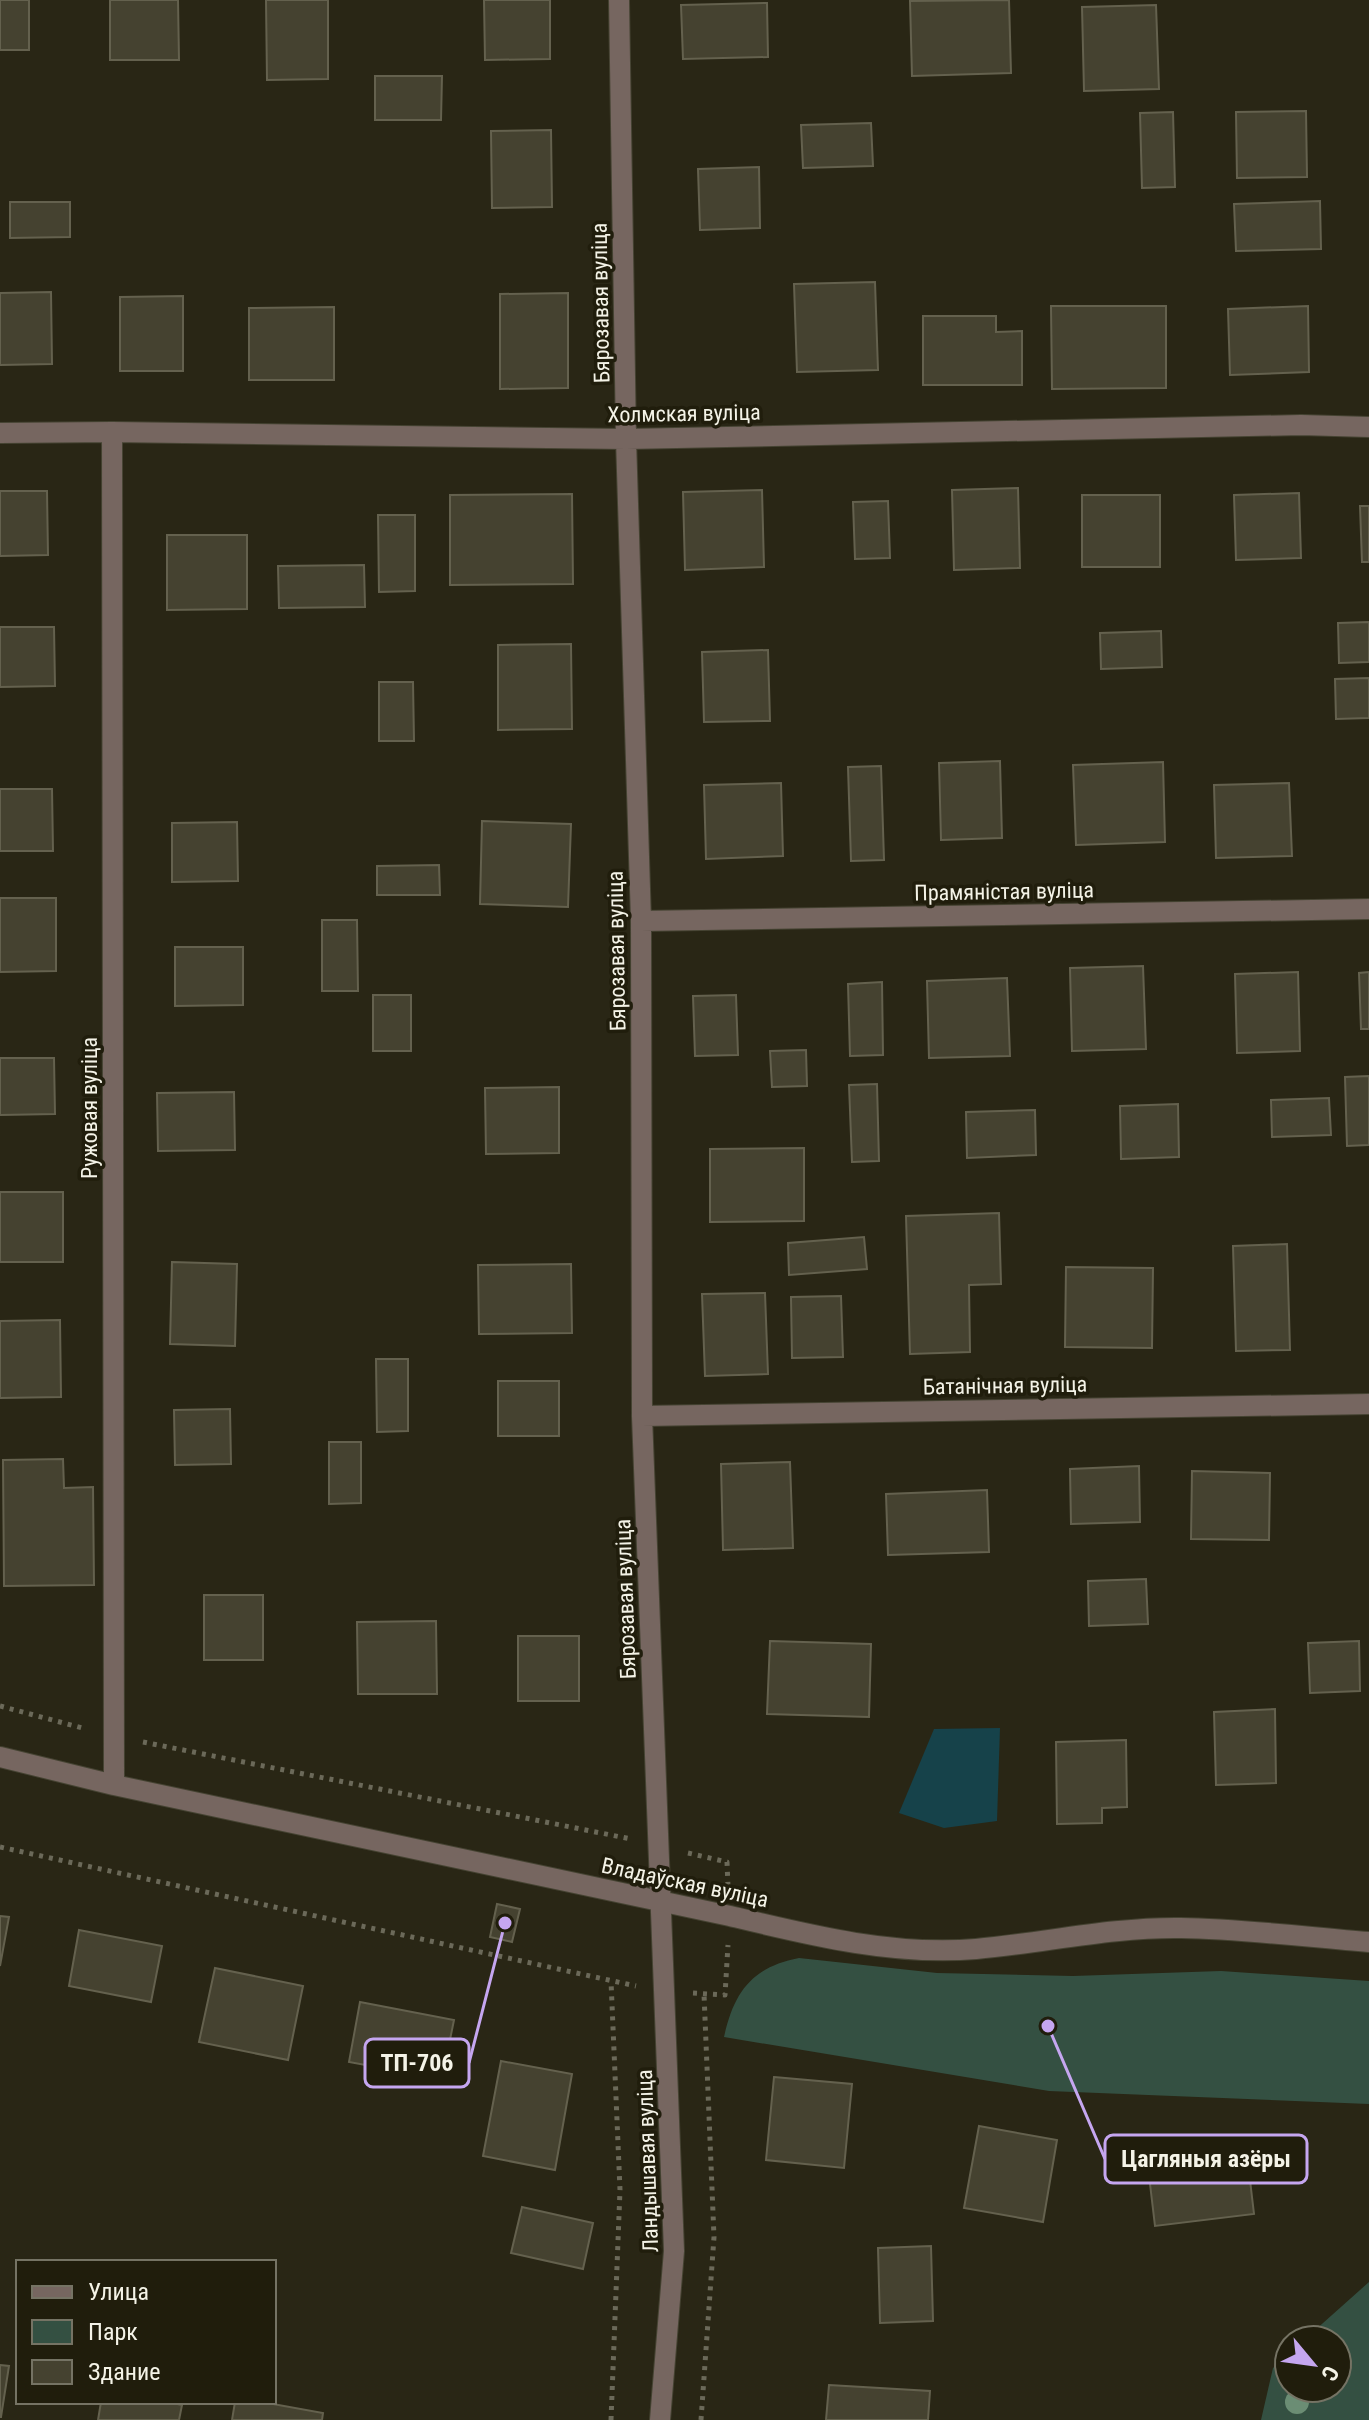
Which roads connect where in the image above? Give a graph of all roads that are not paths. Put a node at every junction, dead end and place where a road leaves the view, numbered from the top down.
1 (619, 0) edge
2 (1369, 427) edge
3 (112, 432) junction
4 (0, 433) edge
5 (626, 439) junction
6 (1369, 909) edge
7 (641, 921) junction
8 (1369, 1404) edge
9 (642, 1416) junction
10 (0, 1757) edge
11 (114, 1785) junction
12 (660, 1901) junction
13 (1369, 1942) edge
14 (660, 2420) edge

1 - 5 street, Бярозавая вуліца
2 - 5 street, Холмская вуліца
3 - 4 street, Холмская вуліца
3 - 5 street, Холмская вуліца
3 - 11 street, Ружовая вуліца
5 - 7 street, Бярозавая вуліца
6 - 7 street, Прамяністая вуліца
7 - 9 street, Бярозавая вуліца
8 - 9 street, Батанічная вуліца
9 - 12 street, Бярозавая вуліца
10 - 11 street, Владаўская вуліца
11 - 12 street, Владаўская вуліца
12 - 13 street, Владаўская вуліца
12 - 14 street, Ландышавая вуліца

